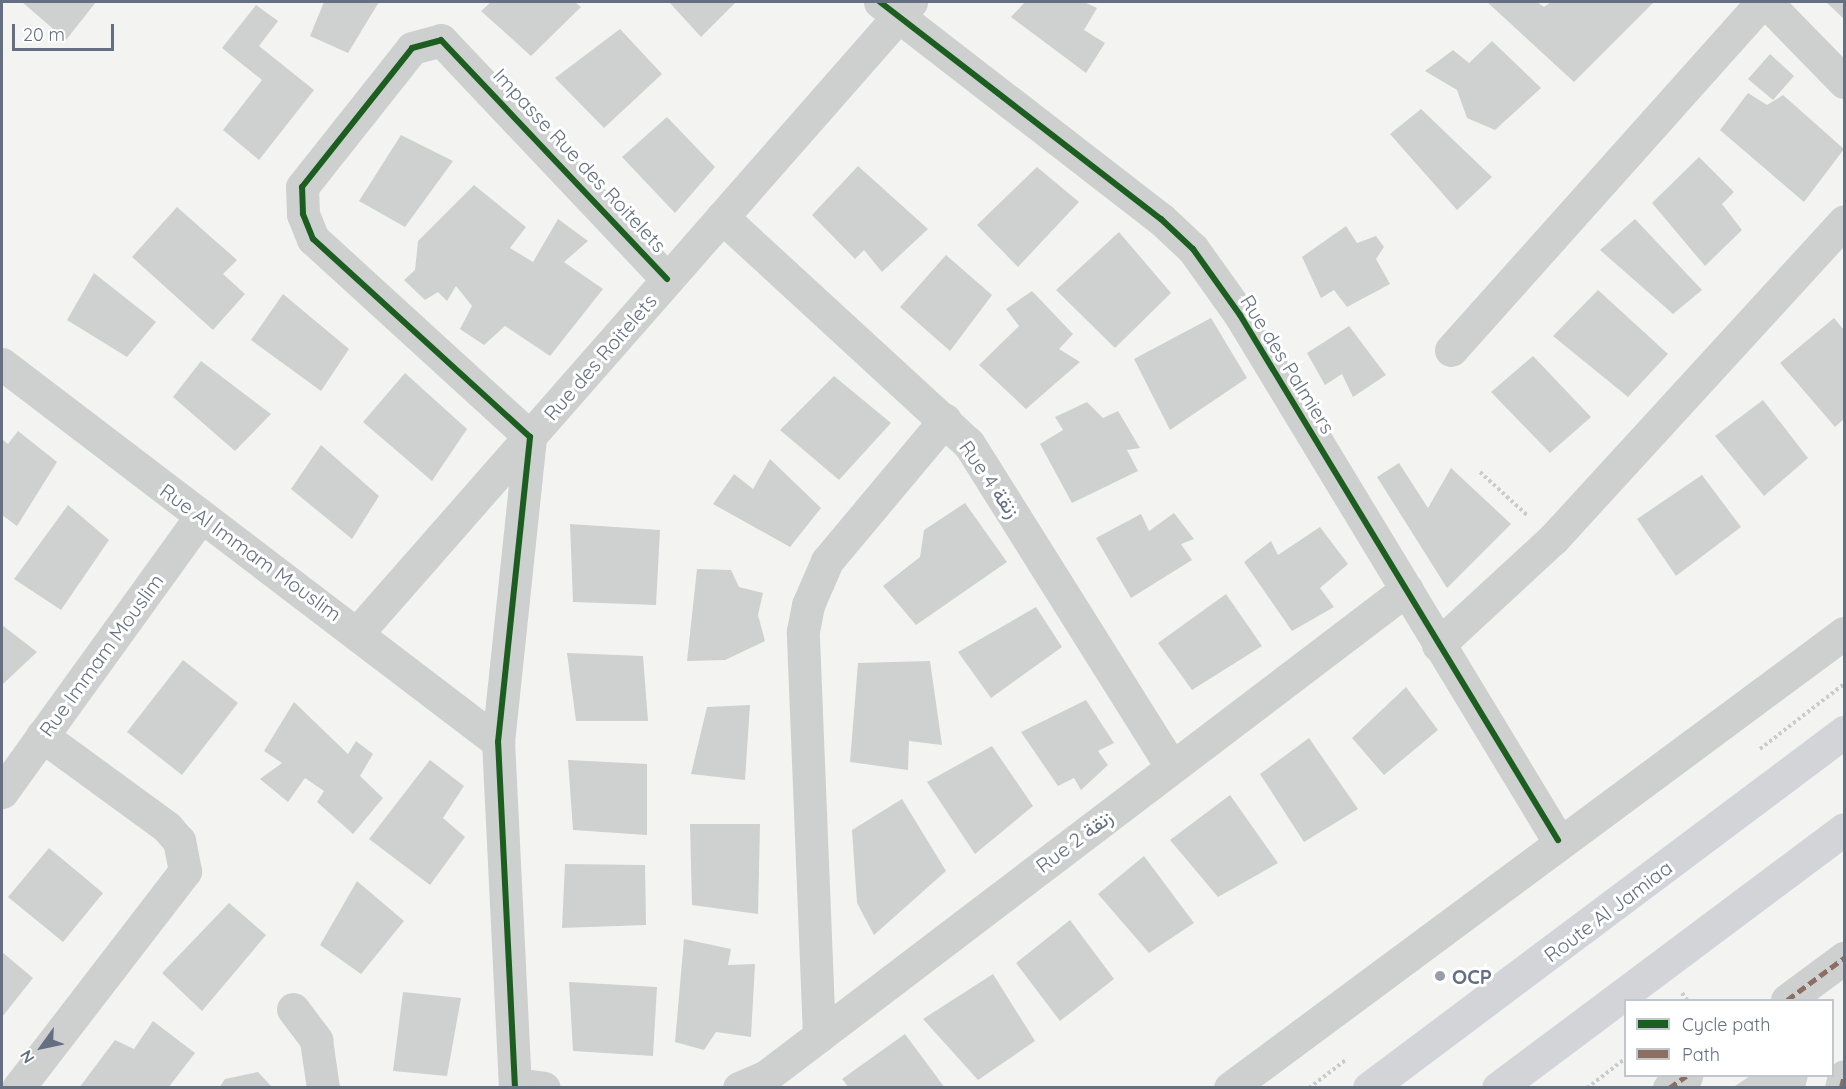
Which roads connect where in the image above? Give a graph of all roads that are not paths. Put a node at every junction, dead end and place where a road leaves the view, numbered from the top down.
1 (1764, 2) edge
2 (896, 7) edge
3 (1845, 82) edge
4 (722, 217) junction
5 (1845, 221) edge
6 (667, 279) junction
7 (1451, 350) dead end
8 (2, 364) edge
9 (945, 420) junction
10 (530, 437) junction
11 (200, 517) junction
12 (1407, 589) junction
13 (360, 631) junction
14 (1845, 633) edge
15 (1438, 645) junction
16 (1845, 732) edge
17 (42, 736) junction
18 (498, 742) junction
19 (1172, 767) junction
20 (2, 792) edge
21 (1845, 829) edge
22 (1558, 840) junction
23 (1845, 958) edge
24 (1788, 999) edge
25 (293, 1009) dead end
26 (819, 1036) junction
27 (1845, 1076) edge
28 (1685, 1077) edge
29 (525, 1086) edge
30 (18, 1088) edge
31 (323, 1088) edge
32 (739, 1088) edge
33 (1230, 1088) edge
34 (1369, 1088) edge
35 (1498, 1088) edge
36 (1669, 1088) edge
37 (1841, 1088) edge

1 - 3 street
1 - 7 street
2 - 4 street, Rue des Roitelets
2 - 12 street, Rue des Palmiers
4 - 6 street, Rue des Roitelets
4 - 9 street, Rue 4 زنقة
5 - 15 street
6 - 10 street, Rue des Roitelets
6 - 10 street, Impasse Rue des Roitelets
8 - 11 street, Rue Al Immam Mouslim
9 - 19 street, Rue 4 زنقة
9 - 26 street
10 - 13 street, Rue des Roitelets
10 - 18 street
11 - 13 street, Rue Al Immam Mouslim
11 - 17 street, Rue Immam Mouslim
12 - 15 street, Rue des Palmiers
12 - 19 street, Rue 2 زنقة
13 - 18 street, Rue Al Immam Mouslim
14 - 22 street
15 - 22 street, Rue des Palmiers
16 - 34 main road, Route Al Jamiaa
17 - 20 street, Rue Immam Mouslim
17 - 30 street
18 - 29 street
19 - 26 street, Rue 2 زنقة
21 - 35 main road
22 - 33 street
23 - 24 street
25 - 31 street
26 - 32 street, Rue 2 زنقة
27 - 37 street
28 - 36 street

